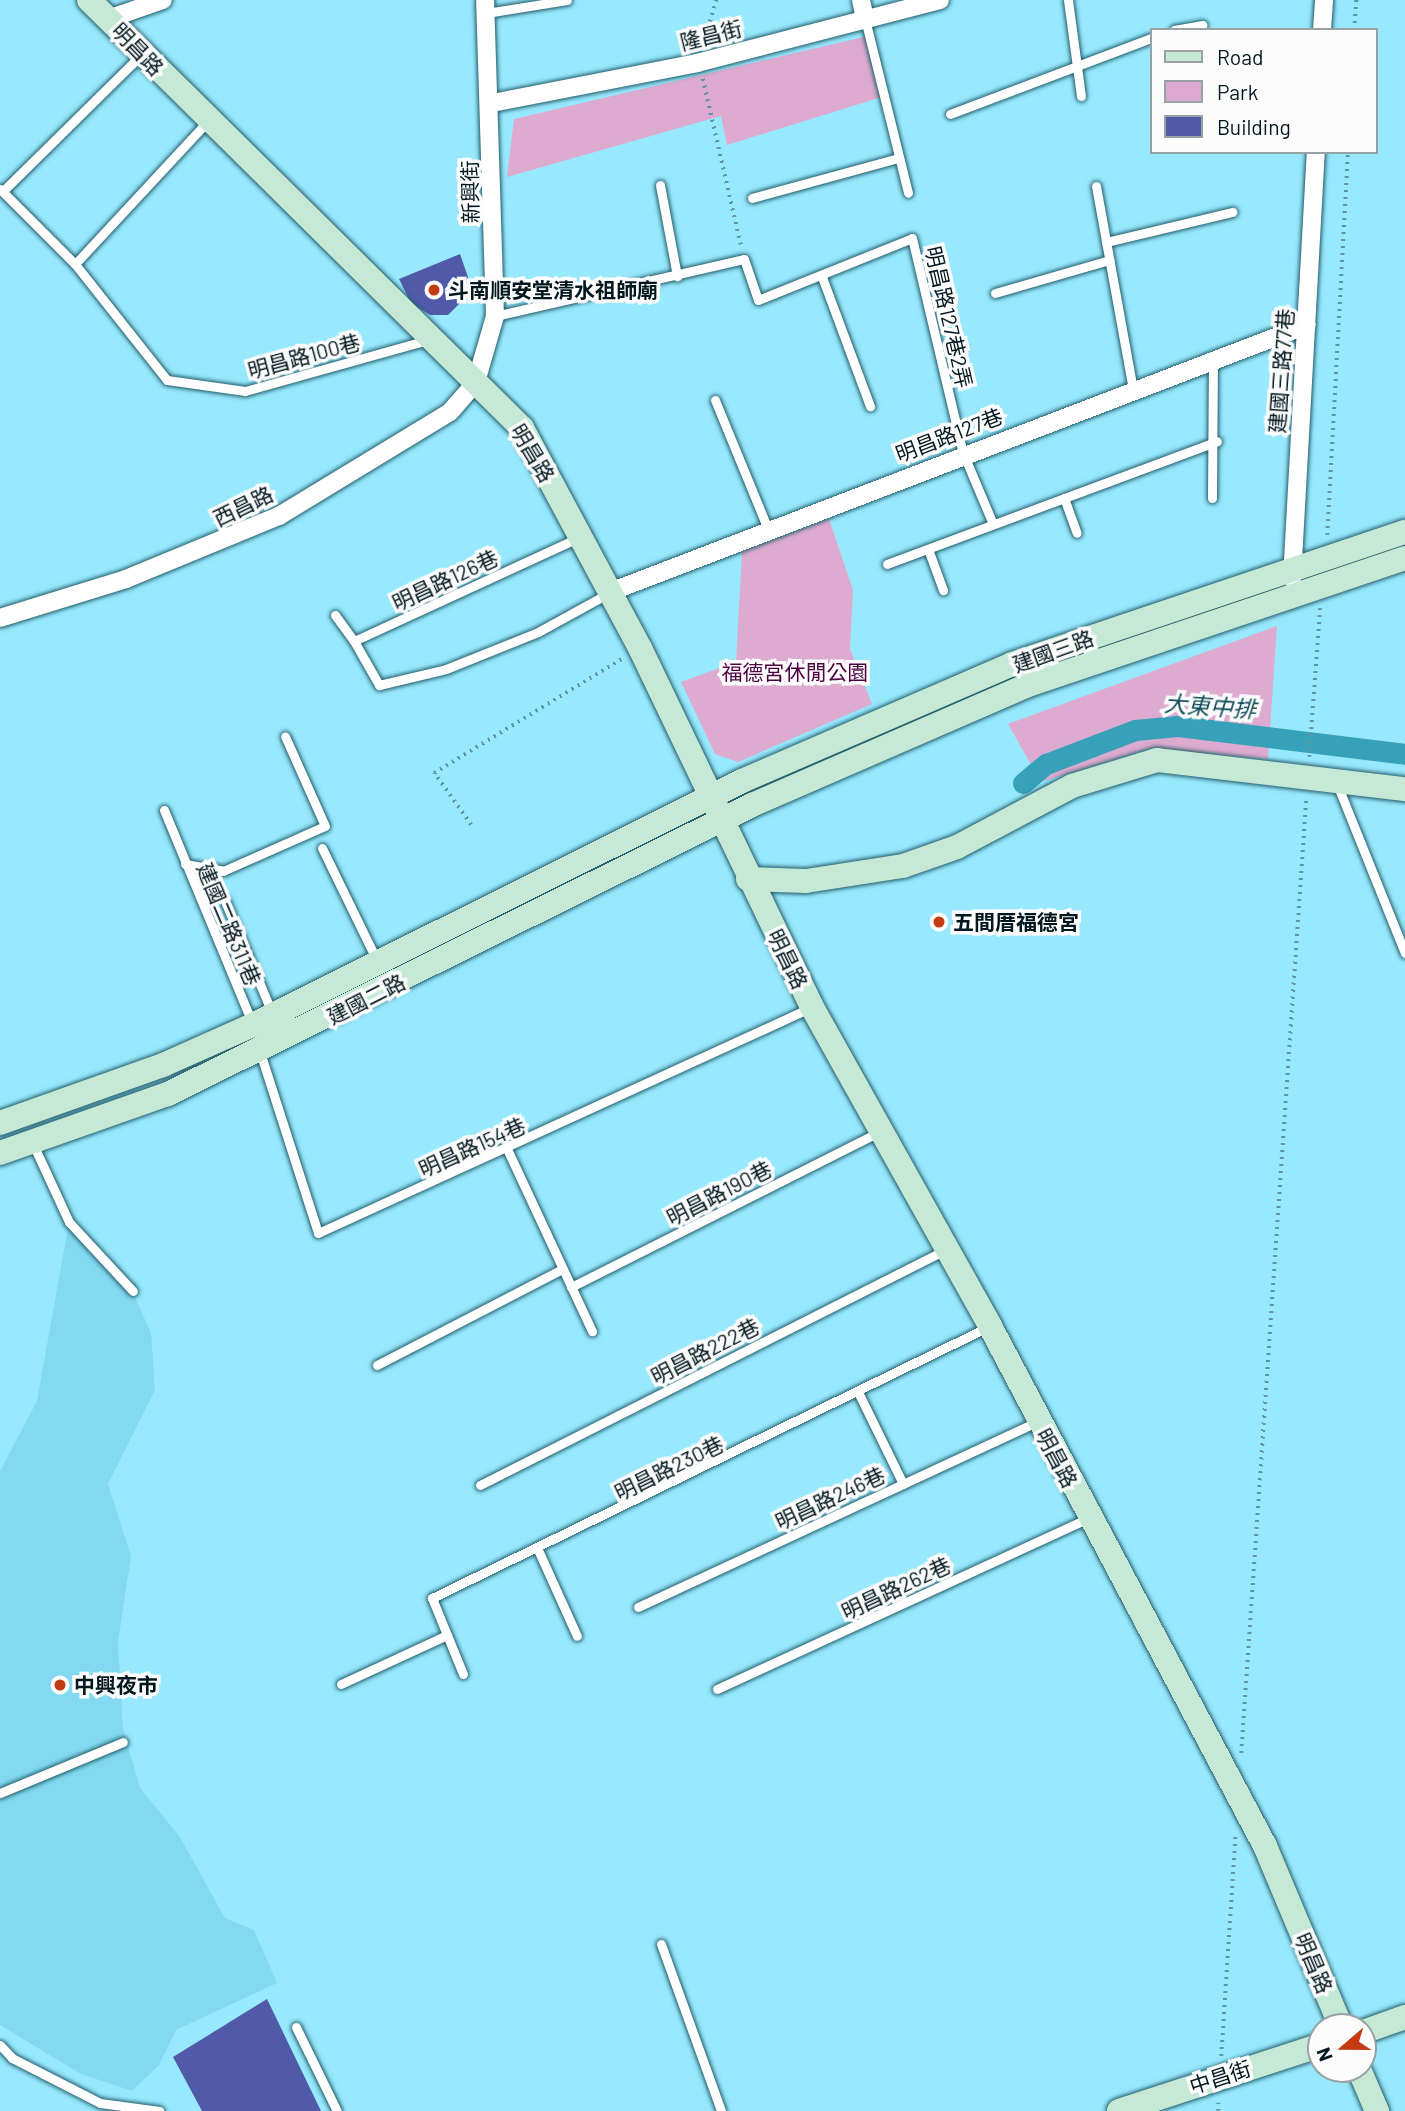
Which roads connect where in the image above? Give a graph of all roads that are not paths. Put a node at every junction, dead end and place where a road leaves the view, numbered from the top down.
1 (89, 0) edge
2 (163, 0) edge
3 (567, 0) edge
4 (861, 0) edge
5 (940, 0) edge
6 (1068, 0) edge
7 (1324, 0) edge
8 (485, 6) edge
9 (108, 19) junction
10 (865, 19) junction
11 (1203, 25) dead end
12 (1186, 28) edge
13 (1322, 28) edge
14 (1150, 38) edge
15 (142, 54) junction
16 (1077, 66) junction
17 (1081, 96) dead end
18 (492, 103) junction
19 (950, 114) dead end
20 (207, 121) junction
21 (1316, 154) edge
22 (898, 158) junction
23 (660, 185) dead end
24 (1096, 186) dead end
25 (1, 190) edge
26 (908, 193) dead end
27 (752, 198) dead end
28 (1232, 212) dead end
29 (1106, 242) junction
30 (1109, 260) junction
31 (75, 264) junction
32 (677, 276) junction
33 (822, 277) junction
34 (995, 293) dead end
35 (495, 316) junction
36 (1307, 325) junction
37 (430, 340) junction
38 (1213, 360) junction
39 (476, 382) junction
40 (1133, 390) junction
41 (715, 401) dead end
42 (870, 406) dead end
43 (1217, 441) junction
44 (963, 453) junction
45 (1064, 498) junction
46 (1212, 498) dead end
47 (993, 524) junction
48 (768, 529) junction
49 (1405, 532) edge
50 (1077, 533) dead end
51 (581, 537) junction
52 (928, 549) junction
53 (1405, 558) edge
54 (887, 564) dead end
55 (1290, 567) junction
56 (943, 590) dead end
57 (610, 592) junction
58 (1294, 592) junction
59 (335, 615) dead end
60 (0, 618) edge
61 (354, 641) junction
62 (285, 736) dead end
63 (1336, 783) junction
64 (1405, 789) edge
65 (710, 796) junction
66 (164, 810) dead end
67 (721, 820) junction
68 (322, 848) dead end
69 (185, 864) junction
70 (748, 879) junction
71 (225, 901) dead end
72 (1405, 953) edge
73 (377, 961) junction
74 (812, 1007) junction
75 (263, 1020) junction
76 (259, 1051) junction
77 (0, 1123) edge
78 (882, 1130) junction
79 (32, 1142) junction
80 (508, 1150) junction
81 (0, 1153) edge
82 (947, 1249) junction
83 (562, 1269) junction
84 (571, 1287) junction
85 (133, 1292) dead end
86 (990, 1326) junction
87 (592, 1331) dead end
88 (377, 1365) dead end
89 (859, 1394) junction
90 (1038, 1421) junction
91 (903, 1484) junction
92 (480, 1485) dead end
93 (1089, 1518) junction
94 (539, 1552) junction
95 (638, 1607) dead end
96 (447, 1635) junction
97 (577, 1636) dead end
98 (463, 1674) dead end
99 (341, 1684) dead end
100 (717, 1689) dead end
101 (123, 1742) dead end
102 (0, 1793) edge
103 (661, 1944) dead end
104 (1335, 2013) edge
105 (1405, 2017) edge
106 (296, 2027) dead end
107 (1377, 2027) edge
108 (0, 2045) edge
109 (1307, 2049) edge
110 (1365, 2083) edge
111 (159, 2111) edge
112 (337, 2111) edge
113 (721, 2111) edge
114 (1119, 2111) edge
115 (1377, 2111) edge

1 - 9 street, 明昌路
2 - 9 street
3 - 8 lane
4 - 10 street
5 - 10 street, 隆昌街
6 - 16 lane
7 - 13 street
8 - 18 street, 新興街
9 - 15 street, 明昌路
10 - 18 street, 隆昌街
10 - 22 lane
11 - 12 lane
14 - 16 lane
15 - 20 street, 明昌路
15 - 25 lane
16 - 17 lane
16 - 19 lane
18 - 35 street, 新興街
20 - 31 lane
20 - 37 street, 明昌路
21 - 36 street, 建國三路77巷
22 - 26 lane
22 - 27 lane
23 - 32 lane
24 - 29 lane
25 - 31 lane, 明昌路100巷
28 - 29 lane
29 - 30 lane
30 - 34 lane
30 - 40 lane
31 - 37 lane, 明昌路100巷
32 - 33 lane
32 - 35 lane
33 - 42 lane
33 - 44 lane, 明昌路127巷2弄
35 - 39 street, 新興街
36 - 38 street, 明昌路127巷
36 - 55 street, 建國三路77巷
37 - 39 street, 明昌路
38 - 40 street, 明昌路127巷
38 - 43 lane
39 - 51 street, 明昌路
39 - 60 street, 西昌路
40 - 44 street, 明昌路127巷
41 - 48 lane
43 - 45 lane
43 - 46 lane
44 - 47 lane, 明昌路127巷2弄
44 - 48 street, 明昌路127巷
45 - 47 lane
45 - 50 lane
47 - 52 lane
48 - 57 street, 明昌路127巷
49 - 55 street, 建國三路
51 - 57 street, 明昌路
51 - 61 lane, 明昌路126巷
52 - 54 lane
52 - 56 lane
53 - 58 street, 建國三路
55 - 58 street, 建國三路77巷
55 - 65 street, 建國三路
57 - 61 lane
57 - 65 street, 明昌路
58 - 67 street, 建國三路
59 - 61 lane
62 - 69 lane
63 - 64 street
63 - 70 street
63 - 72 lane
65 - 67 street, 明昌路
65 - 73 street, 建國二路
66 - 69 lane, 建國二路311巷
67 - 70 street, 明昌路
67 - 76 street, 建國二路
68 - 73 lane
69 - 75 lane, 建國二路311巷
70 - 74 street, 明昌路
71 - 75 lane
73 - 75 street, 建國二路
74 - 78 street, 明昌路
74 - 80 lane, 明昌路154巷
75 - 76 lane, 建國二路311巷
75 - 77 street, 建國二路
76 - 79 street, 建國二路
76 - 80 lane, 明昌路154巷
78 - 82 street, 明昌路
78 - 84 lane, 明昌路190巷
79 - 81 street, 建國二路
79 - 85 lane
80 - 83 lane
82 - 86 street, 明昌路
82 - 92 lane, 明昌路222巷
83 - 84 lane
83 - 88 lane
84 - 87 lane
86 - 89 lane, 明昌路230巷
86 - 90 street, 明昌路
89 - 91 lane
89 - 94 lane, 明昌路230巷
90 - 91 lane, 明昌路246巷
90 - 93 street, 明昌路
91 - 95 lane, 明昌路246巷
93 - 100 lane, 明昌路262巷
93 - 104 street, 明昌路
94 - 96 lane, 明昌路230巷
94 - 97 lane
96 - 98 lane, 明昌路230巷
96 - 99 lane
101 - 102 lane
103 - 113 lane
105 - 107 street
106 - 112 lane
108 - 111 lane
109 - 114 street, 中昌街
110 - 115 street

